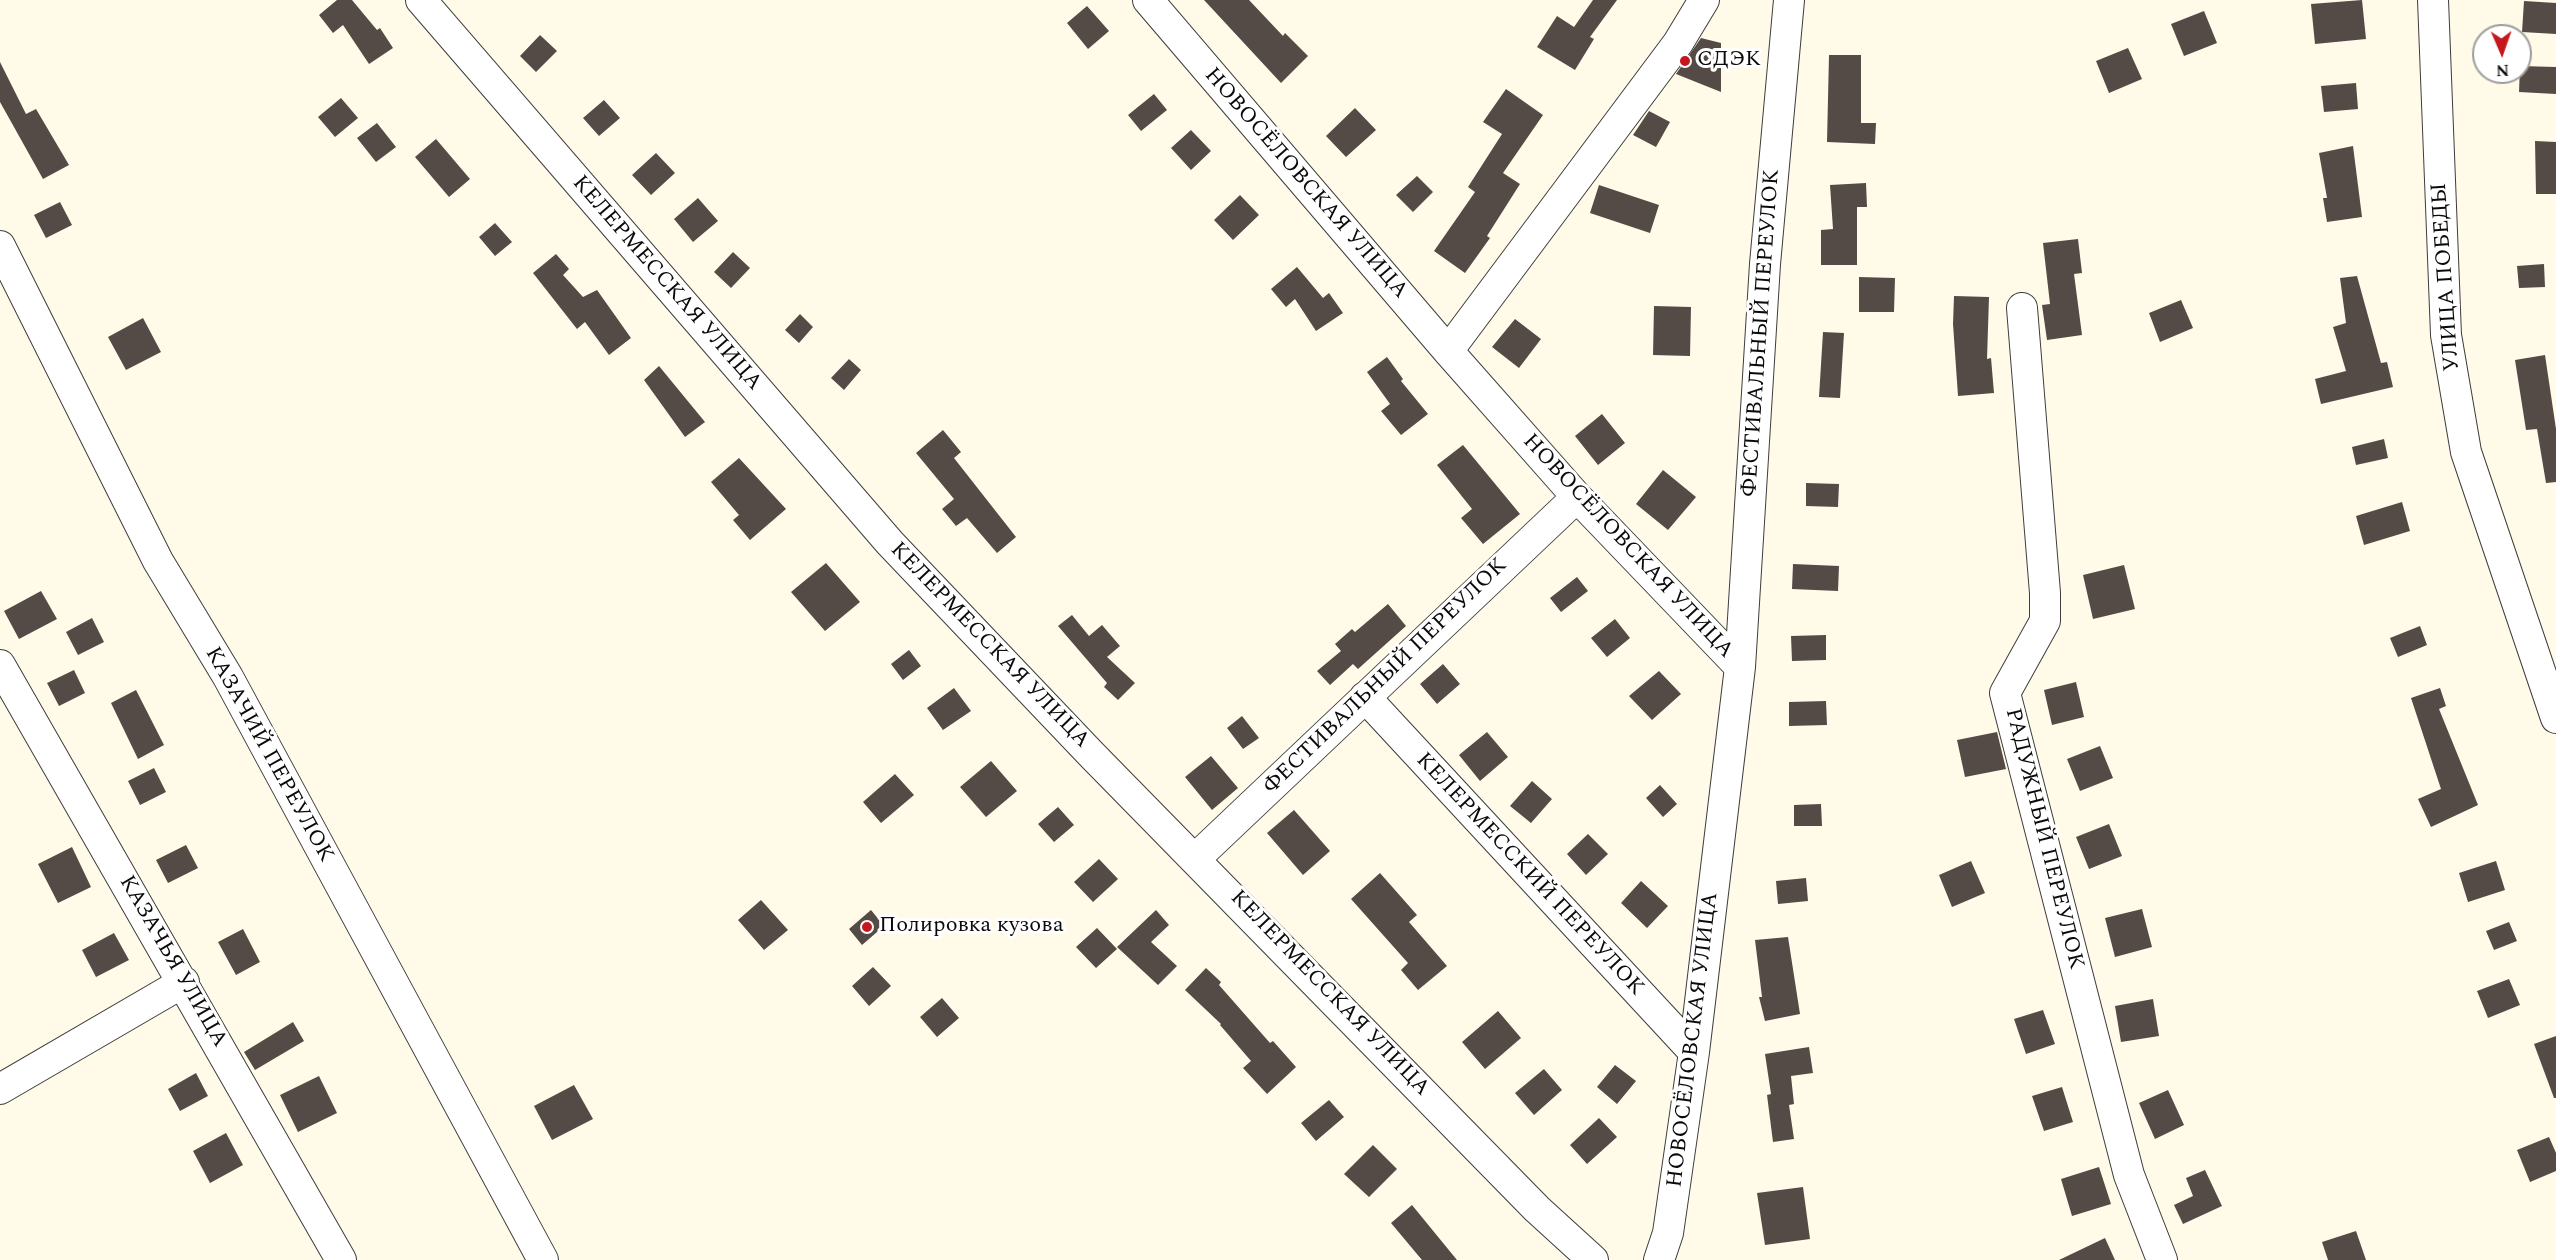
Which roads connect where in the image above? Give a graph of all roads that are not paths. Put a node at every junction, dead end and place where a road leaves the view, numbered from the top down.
1 (421, 0) edge
2 (1148, 0) edge
3 (1789, 0) edge
4 (2433, 0) edge
5 (1703, 1) edge
6 (0, 246) edge
7 (2022, 308) dead end
8 (1448, 351) junction
9 (1577, 497) junction
10 (0, 665) edge
11 (1740, 667) junction
12 (1365, 697) junction
13 (2556, 718) edge
14 (1196, 858) junction
15 (184, 982) junction
16 (1694, 1052) junction
17 (0, 1089) edge
18 (341, 1260) edge
19 (543, 1260) edge
20 (1593, 1260) edge
21 (1659, 1260) edge
22 (2162, 1260) edge

1 - 14 street, КЕЛЕРМЕССКАЯ УЛИЦА
2 - 8 street, НОВОСЁЛОВСКАЯ УЛИЦА
3 - 11 street, ФЕСТИВАЛЬНЫЙ ПЕРЕУЛОК
4 - 13 street, УЛИЦА ПОБЕДЫ
5 - 8 street
6 - 19 street, КАЗАЧИЙ ПЕРЕУЛОК
7 - 22 street, РАДУЖНЫЙ ПЕРЕУЛОК
8 - 9 street, НОВОСЁЛОВСКАЯ УЛИЦА
9 - 11 street, НОВОСЁЛОВСКАЯ УЛИЦА
9 - 12 street, ФЕСТИВАЛЬНЫЙ ПЕРЕУЛОК
10 - 15 street, КАЗАЧЬЯ УЛИЦА
11 - 16 street, НОВОСЁЛОВСКАЯ УЛИЦА
12 - 14 street, ФЕСТИВАЛЬНЫЙ ПЕРЕУЛОК
12 - 16 street, КЕЛЕРМЕССКИЙ ПЕРЕУЛОК
14 - 20 street, КЕЛЕРМЕССКАЯ УЛИЦА
15 - 17 street
15 - 18 street, КАЗАЧЬЯ УЛИЦА
16 - 21 street, НОВОСЁЛОВСКАЯ УЛИЦА

